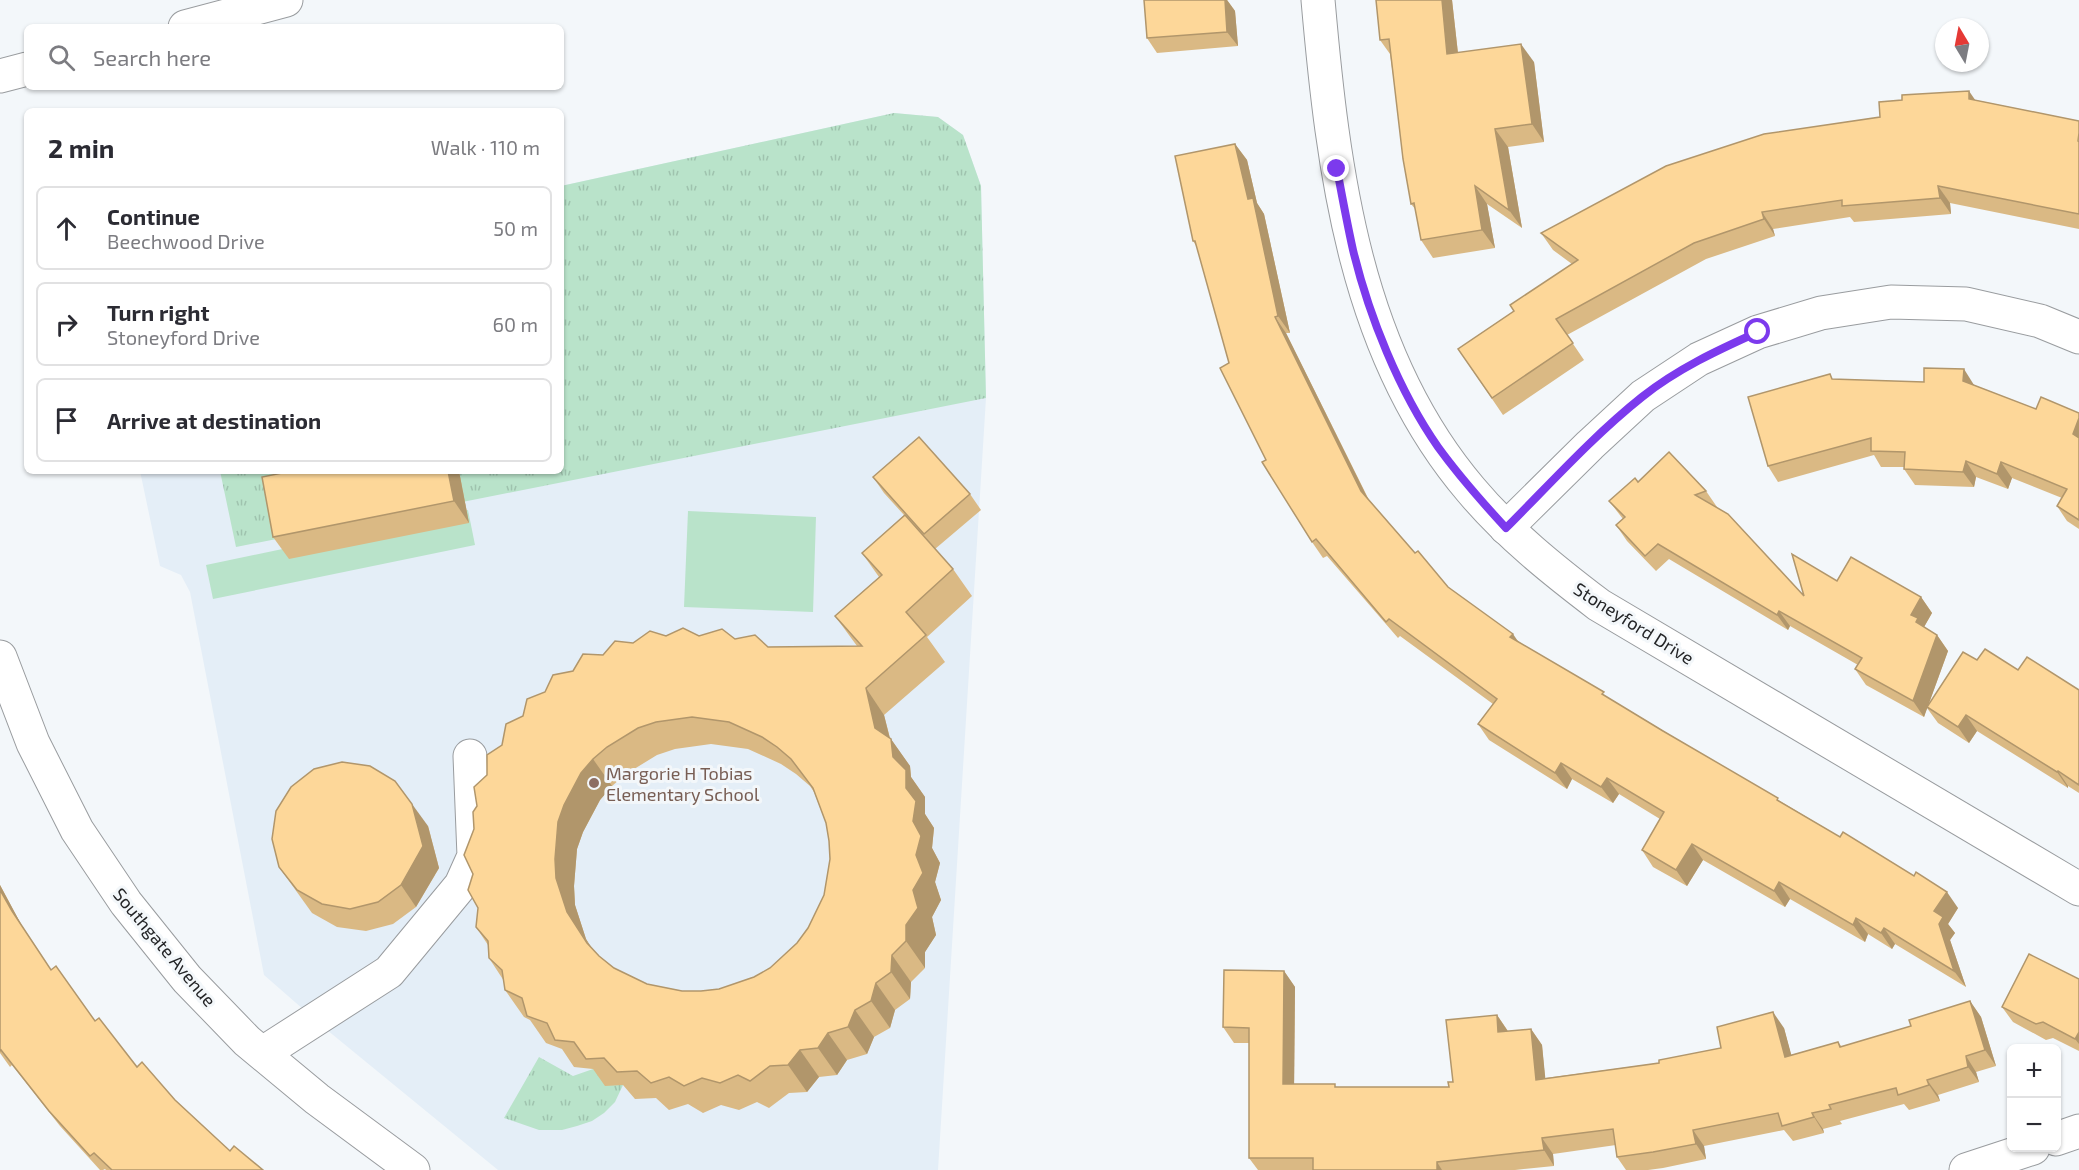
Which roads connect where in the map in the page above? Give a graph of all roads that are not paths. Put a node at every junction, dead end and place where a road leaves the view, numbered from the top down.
1 (285, 0) edge
2 (1318, 0) edge
3 (195, 24) edge
4 (24, 70) edge
5 (0, 76) edge
6 (2079, 337) edge
7 (1506, 528) junction
8 (0, 657) edge
9 (470, 756) dead end
10 (2079, 889) edge
11 (263, 1053) junction
12 (2079, 1131) edge
13 (2061, 1137) edge
14 (2021, 1152) edge
15 (413, 1170) edge
16 (1966, 1170) edge

1 - 3 street
2 - 7 street, Stoneyford Drive
4 - 5 street
6 - 7 street
7 - 10 street, Stoneyford Drive
8 - 11 street, Southgate Avenue
9 - 11 street
11 - 15 street, Southgate Avenue
12 - 13 street
14 - 16 street

